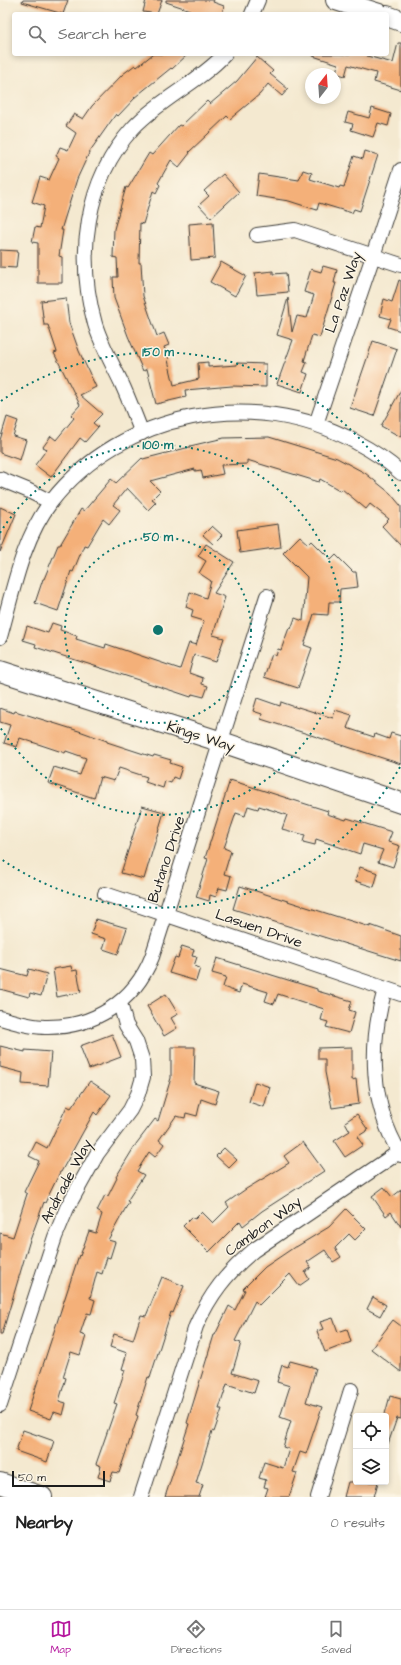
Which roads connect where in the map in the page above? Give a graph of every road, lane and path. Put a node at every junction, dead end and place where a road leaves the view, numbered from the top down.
1 (258, 0) edge
2 (336, 0) edge
3 (253, 12) edge
4 (374, 12) edge
5 (389, 17) edge
6 (401, 21) edge
7 (223, 56) edge
8 (401, 170) edge
9 (257, 235) dead end
10 (373, 256) junction
11 (401, 265) edge
12 (316, 424) junction
13 (142, 432) junction
14 (401, 473) edge
15 (0, 479) edge
16 (51, 502) junction
17 (268, 596) dead end
18 (0, 637) edge
19 (0, 671) edge
20 (222, 742) junction
21 (401, 803) edge
22 (105, 894) dead end
23 (166, 914) junction
24 (385, 989) junction
25 (401, 994) edge
26 (120, 1003) junction
27 (0, 1018) edge
28 (400, 1154) edge
29 (351, 1390) dead end
30 (0, 1405) edge
31 (0, 1483) edge
32 (42, 1497) edge
33 (141, 1497) edge
34 (318, 1497) edge

1 - 3 street
2 - 4 street
5 - 6 street
7 - 13 street
8 - 10 street, La Paz Way
9 - 10 street
10 - 11 street
10 - 12 street, La Paz Way
12 - 13 street
12 - 14 street
13 - 16 street
15 - 16 street
16 - 18 street
17 - 20 street, Butano Drive
19 - 20 street, Kings Way
20 - 21 street, Kings Way
20 - 23 street, Butano Drive
22 - 23 street, Lasuen Drive
23 - 24 street, Lasuen Drive
23 - 26 street, Butano Drive
24 - 25 street, Lasuen Drive
24 - 28 street
26 - 27 street, Butano Drive
26 - 30 street, Andrade Way
28 - 33 street, Cambon Way
29 - 34 street
31 - 32 street

